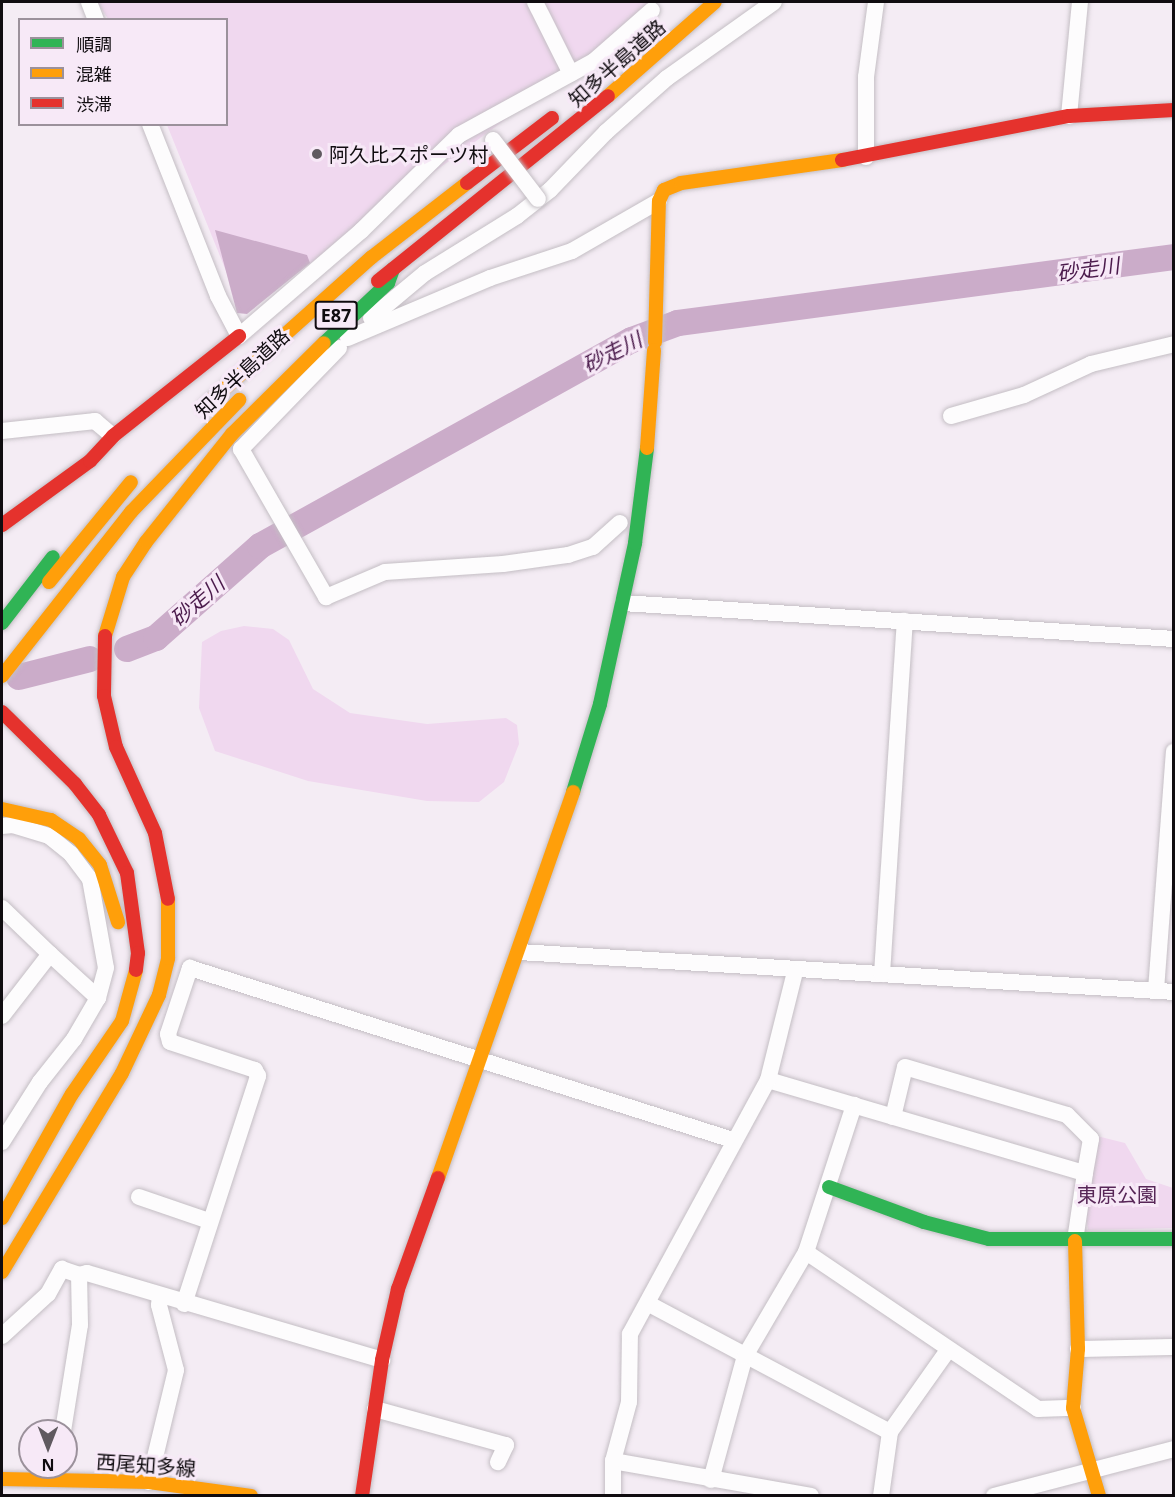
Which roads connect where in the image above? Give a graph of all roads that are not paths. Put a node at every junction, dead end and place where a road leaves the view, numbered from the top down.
1 (88, 2) edge
2 (535, 2) edge
3 (716, 2) edge
4 (774, 2) edge
5 (876, 2) edge
6 (1080, 2) edge
7 (652, 10) dead end
8 (95, 18) edge
9 (571, 74) junction
10 (1173, 110) edge
11 (560, 112) dead end
12 (1069, 116) junction
13 (480, 122) junction
14 (151, 126) edge
15 (866, 157) junction
16 (538, 199) junction
17 (659, 201) junction
18 (393, 269) junction
19 (239, 336) junction
20 (348, 338) junction
21 (1173, 344) edge
22 (301, 345) dead end
23 (252, 388) dead end
24 (951, 416) dead end
25 (192, 420) dead end
26 (2, 431) edge
27 (113, 436) junction
28 (143, 469) dead end
29 (3, 520) edge
30 (620, 523) dead end
31 (624, 603) junction
32 (905, 621) junction
33 (5, 629) edge
34 (1173, 639) edge
35 (2, 676) edge
36 (2, 699) edge
37 (2, 712) edge
38 (36, 724) dead end
39 (1173, 752) edge
40 (104, 795) dead end
41 (2, 809) edge
42 (118, 818) dead end
43 (2, 826) edge
44 (2, 908) edge
45 (153, 914) dead end
46 (120, 941) dead end
47 (519, 952) junction
48 (50, 954) junction
49 (121, 965) dead end
50 (795, 972) junction
51 (882, 974) junction
52 (1156, 990) junction
53 (1173, 992) edge
54 (98, 998) junction
55 (2, 1016) edge
56 (145, 1019) junction
57 (107, 1046) junction
58 (480, 1059) junction
59 (768, 1080) junction
60 (854, 1105) junction
61 (893, 1117) junction
62 (5, 1123) edge
63 (732, 1140) junction
64 (2, 1142) edge
65 (1084, 1173) junction
66 (829, 1187) junction
67 (139, 1197) dead end
68 (2, 1218) edge
69 (209, 1221) junction
70 (1173, 1239) edge
71 (1075, 1241) junction
72 (806, 1252) junction
73 (2, 1272) edge
74 (79, 1275) junction
75 (160, 1296) junction
76 (184, 1304) junction
77 (649, 1304) junction
78 (2, 1336) edge
79 (1173, 1347) edge
80 (1078, 1349) junction
81 (948, 1350) junction
82 (745, 1356) junction
83 (382, 1360) junction
84 (1073, 1408) junction
85 (375, 1409) junction
86 (65, 1419) edge
87 (890, 1432) junction
88 (1173, 1449) edge
89 (613, 1461) junction
90 (498, 1462) dead end
91 (1090, 1471) junction
92 (78, 1475) edge
93 (18, 1477) edge
94 (2, 1479) edge
95 (711, 1480) junction
96 (149, 1482) junction
97 (251, 1496) edge
98 (362, 1496) edge
99 (613, 1496) edge
100 (811, 1496) edge
101 (881, 1496) edge
102 (994, 1496) edge
103 (1099, 1496) edge

1 - 8 street
2 - 9 street
3 - 18 main road, 知多半島道路 / E87
4 - 16 street
5 - 15 street
6 - 12 street
7 - 9 street
9 - 13 street
10 - 12 main road
11 - 25 main road, 知多半島道路 / E87
12 - 15 main road
13 - 16 street, bridge
13 - 19 street
14 - 19 street
15 - 17 main road
16 - 20 street
17 - 20 street
17 - 31 main road
18 - 22 main road, 知多半島道路 / E87
18 - 56 main road
19 - 27 main road
20 - 30 street
21 - 24 street
23 - 35 main road, 知多半島道路
26 - 27 street
27 - 29 main road
28 - 33 main road
31 - 32 street
31 - 47 main road
32 - 34 street
32 - 51 street
36 - 38 main road
37 - 57 main road
39 - 52 street
40 - 42 main road
41 - 46 main road
43 - 54 street
44 - 48 street
45 - 56 main road
47 - 50 street
47 - 58 main road
48 - 54 street
48 - 55 street
49 - 57 main road
50 - 51 street
50 - 59 street
51 - 52 street
52 - 53 street
54 - 62 street
56 - 73 main road
57 - 68 main road
58 - 63 street
58 - 69 street
58 - 83 main road
59 - 60 street
59 - 63 street
60 - 61 street
60 - 66 street
61 - 65 street
61 - 65 street
62 - 64 street
63 - 77 street
65 - 71 street
66 - 71 main road
66 - 72 street
67 - 69 street
69 - 76 street
70 - 71 main road
71 - 80 main road
72 - 81 street
72 - 82 street
74 - 75 street
74 - 78 street
74 - 86 street
75 - 76 street
75 - 96 street
76 - 83 street
77 - 82 street
77 - 89 street
79 - 80 street
80 - 84 main road
81 - 84 street
81 - 87 street
82 - 87 street
82 - 95 street
83 - 85 main road
84 - 91 main road
85 - 90 street
85 - 98 main road
87 - 101 street
88 - 91 street
89 - 95 street
89 - 99 street
91 - 102 street
91 - 103 main road
92 - 96 main road, 西尾知多線
93 - 94 main road, 西尾知多線
95 - 100 street
96 - 97 main road, 西尾知多線

